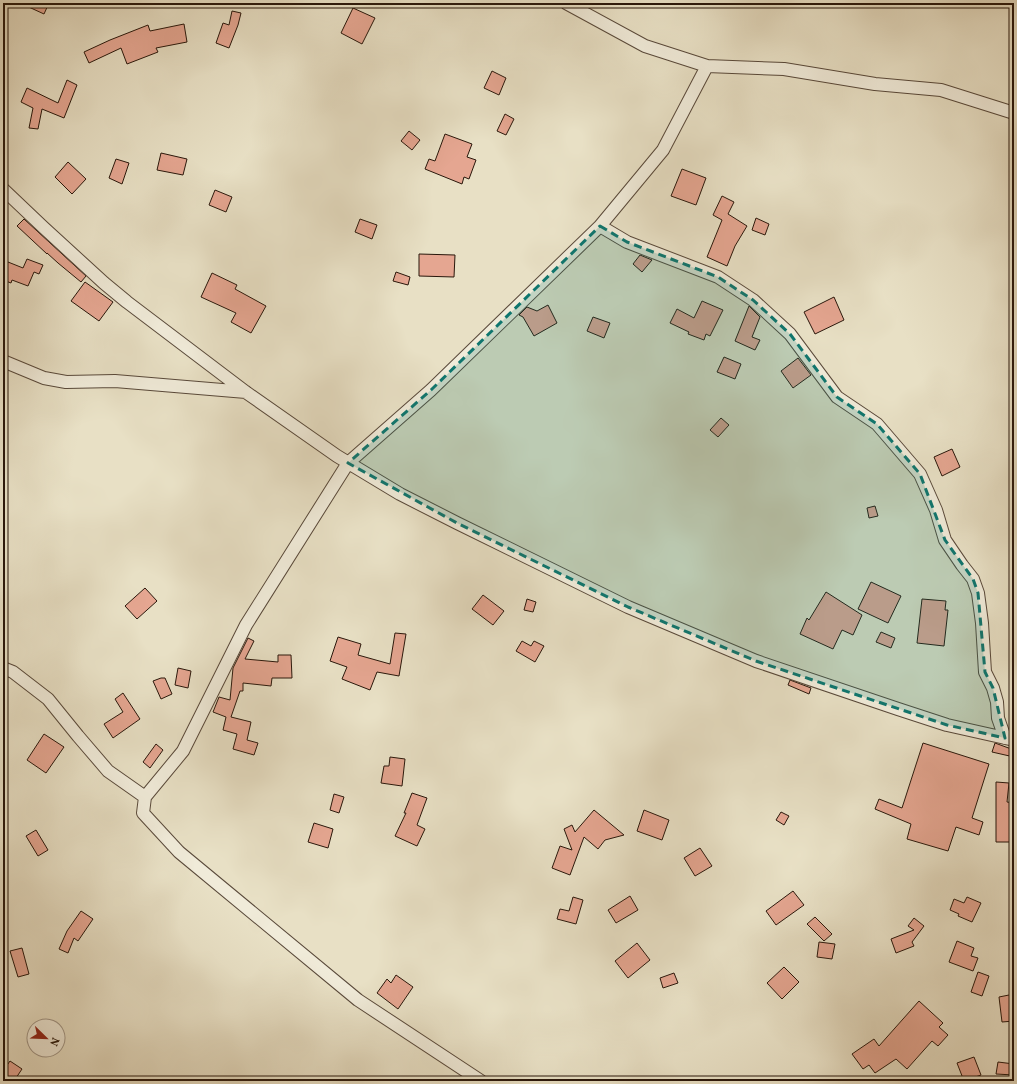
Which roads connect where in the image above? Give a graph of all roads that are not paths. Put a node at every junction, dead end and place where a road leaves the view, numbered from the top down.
1 (566, 3) edge
2 (707, 66) junction
3 (1014, 113) edge
4 (3, 189) edge
5 (600, 226) junction
6 (3, 361) edge
7 (247, 393) junction
8 (348, 463) junction
9 (3, 668) edge
10 (1009, 739) edge
11 (145, 797) junction
12 (481, 1081) edge

1 - 2 street
2 - 3 street
2 - 5 street
4 - 7 street
5 - 8 street
5 - 10 street
6 - 7 street
7 - 8 street
8 - 10 street
8 - 11 street
9 - 11 street
11 - 12 street

